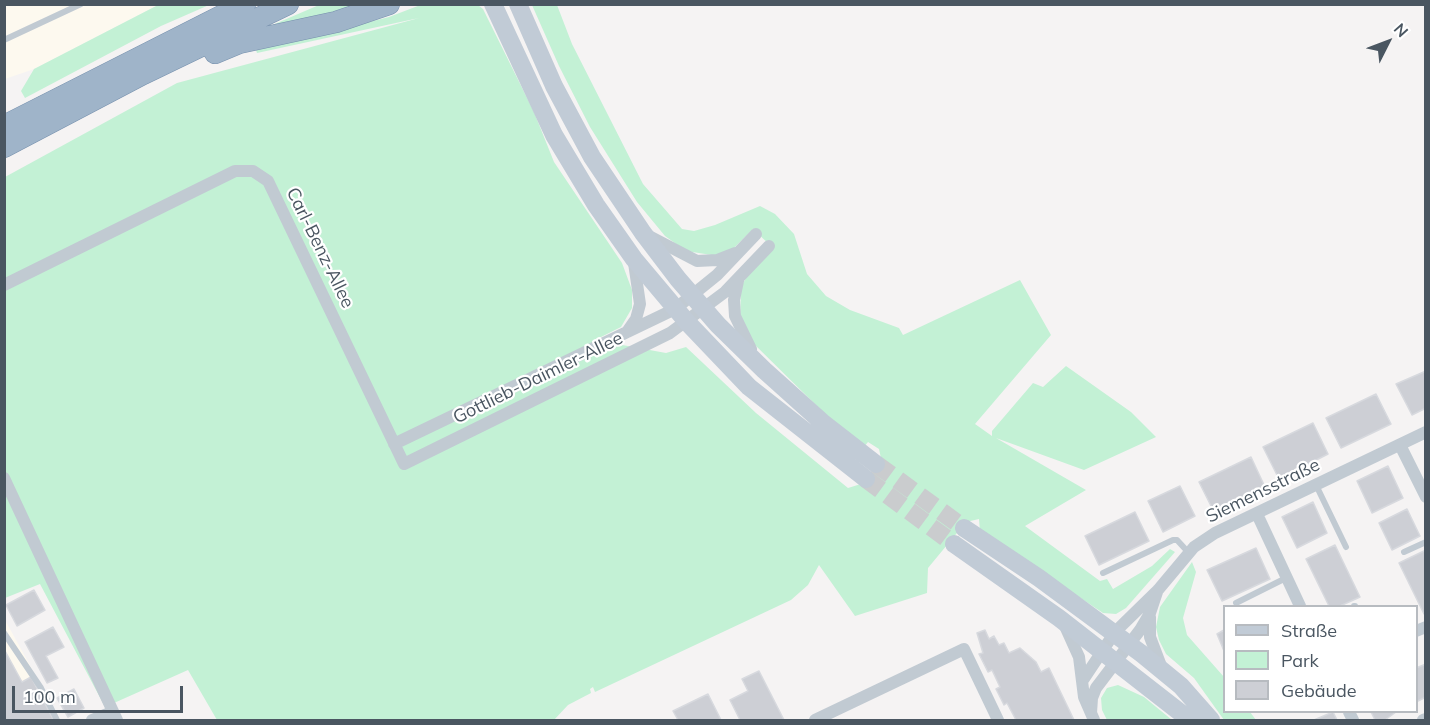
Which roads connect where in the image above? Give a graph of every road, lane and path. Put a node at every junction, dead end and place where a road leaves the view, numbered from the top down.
1 (81, 4) edge
2 (245, 4) edge
3 (288, 4) edge
4 (389, 4) edge
5 (493, 4) edge
6 (518, 4) edge
7 (4, 40) edge
8 (143, 74) junction
9 (7, 124) edge
10 (4, 147) edge
11 (643, 233) junction
12 (756, 234) dead end
13 (769, 246) dead end
14 (741, 250) junction
15 (634, 259) junction
16 (739, 280) junction
17 (4, 285) edge
18 (699, 303) junction
19 (681, 316) junction
20 (626, 334) junction
21 (764, 370) junction
22 (1425, 432) edge
23 (393, 444) junction
24 (1400, 445) junction
25 (404, 464) joint
26 (4, 478) edge
27 (1316, 485) junction
28 (1425, 497) edge
29 (1257, 514) junction
30 (964, 528) tunnel mouth
31 (1425, 542) edge
32 (954, 544) tunnel mouth
33 (1346, 547) dead end
34 (1404, 552) dead end
35 (1189, 553) junction
36 (1103, 573) dead end
37 (1286, 578) junction
38 (1158, 590) junction
39 (1236, 603) dead end
40 (1300, 605) edge
41 (1150, 613) junction
42 (1059, 618) junction
43 (4, 633) edge
44 (1115, 633) junction
45 (1129, 644) junction
46 (1101, 650) junction
47 (1116, 662) junction
48 (1163, 670) junction
49 (1083, 680) junction
50 (114, 716) edge
51 (1092, 717) edge
52 (57, 720) edge
53 (92, 720) edge
54 (814, 720) edge
55 (998, 720) edge
56 (1190, 720) edge
57 (1211, 720) edge

1 - 7 lane
2 - 9 highway
3 - 8 highway
4 - 8 highway
5 - 15 main road
6 - 11 main road
8 - 10 highway
11 - 14 street
11 - 18 main road
12 - 14 street
13 - 16 street
14 - 18 street
15 - 19 main road
15 - 20 street, Gottlieb-Daimler-Allee
16 - 18 street
16 - 21 street
17 - 23 street, Carl-Benz-Allee
18 - 19 street
18 - 19 street
18 - 21 main road
19 - 20 street, Gottlieb-Daimler-Allee
19 - 21 main road
19 - 25 street, Gottlieb-Daimler-Allee
20 - 23 street, Gottlieb-Daimler-Allee
22 - 24 street, Siemensstraße
23 - 25 street, Carl-Benz-Allee
24 - 27 street, Siemensstraße
24 - 28 street
26 - 50 street
27 - 29 street, Siemensstraße
27 - 33 lane
29 - 35 street, Siemensstraße
29 - 37 street
30 - 44 main road
31 - 34 lane
32 - 42 main road
35 - 36 lane
35 - 38 street, Siemensstraße
37 - 39 lane
37 - 40 street
38 - 41 street, Siemensstraße
38 - 44 street, Siemensstraße
41 - 45 street, Siemensstraße
41 - 48 street, Siemensstraße
42 - 46 main road
42 - 49 street
43 - 52 lane
44 - 45 main road
44 - 46 street, Siemensstraße
45 - 47 street, Siemensstraße
45 - 48 main road
46 - 47 main road
46 - 49 street, Siemensstraße
47 - 51 street, Siemensstraße
47 - 56 main road
48 - 57 main road
49 - 51 street
50 - 53 street
54 - 55 street

